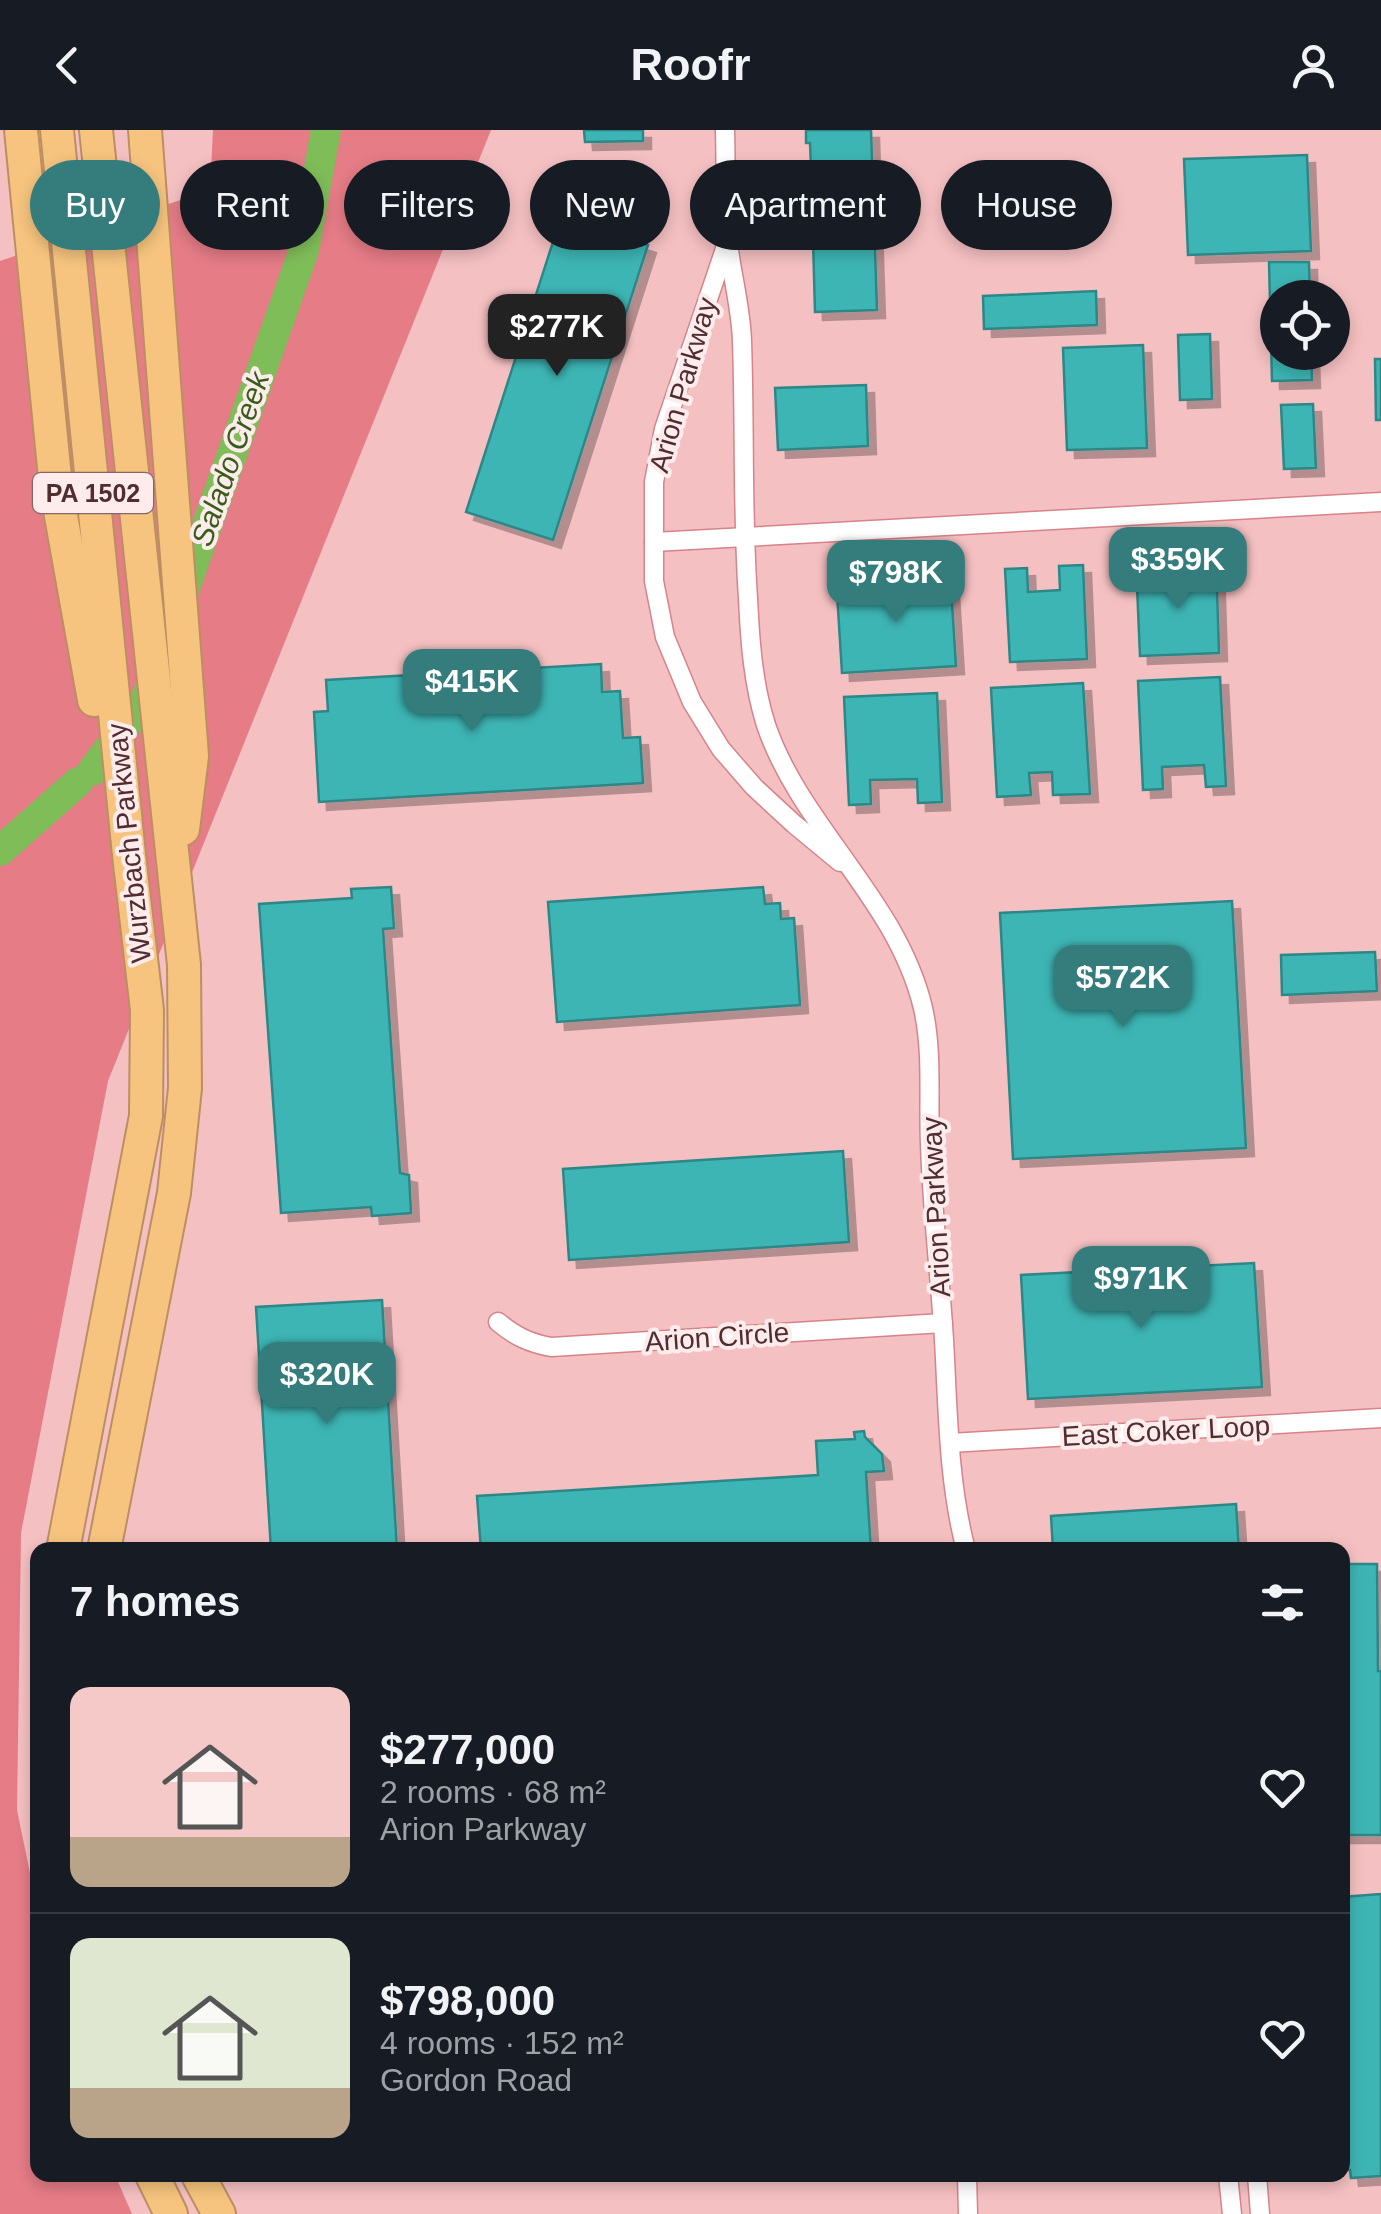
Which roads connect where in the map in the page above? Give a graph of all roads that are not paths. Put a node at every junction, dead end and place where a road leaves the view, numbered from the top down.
1 (21, 130) edge
2 (57, 130) edge
3 (96, 130) edge
4 (145, 130) edge
5 (726, 130) edge
6 (727, 160) edge
7 (725, 250) edge
8 (729, 250) edge
9 (1381, 502) edge
10 (744, 537) junction
11 (654, 542) junction
12 (129, 855) junction
13 (859, 878) junction
14 (176, 888) junction
15 (498, 1322) dead end
16 (943, 1323) junction
17 (1381, 1418) edge
18 (950, 1443) junction
19 (65, 1542) edge
20 (106, 1542) edge
21 (964, 1542) edge
22 (155, 2182) edge
23 (202, 2182) edge
24 (968, 2182) edge
25 (1229, 2182) edge
26 (1258, 2182) edge
27 (171, 2214) edge
28 (218, 2214) edge
29 (968, 2214) edge
30 (1232, 2214) edge
31 (1260, 2214) edge

1 - 12 highway
2 - 12 highway, Wurzbach Parkway / PA 1502
3 - 14 highway, Wurzbach Parkway / PA 1502
4 - 14 highway
5 - 6 street, Arion Parkway
7 - 11 street, Arion Parkway
8 - 10 street, Arion Parkway
9 - 10 street
10 - 11 street
10 - 13 street, Arion Parkway
11 - 13 street, Arion Parkway
12 - 19 highway, Wurzbach Parkway / PA 1502
13 - 16 street, Arion Parkway
14 - 20 highway, Wurzbach Parkway / PA 1502
15 - 16 street, Arion Circle
16 - 18 street, Arion Parkway
17 - 18 street, East Coker Loop
18 - 21 street, Arion Parkway
22 - 27 highway
23 - 28 highway
24 - 29 street
25 - 30 street
26 - 31 street

